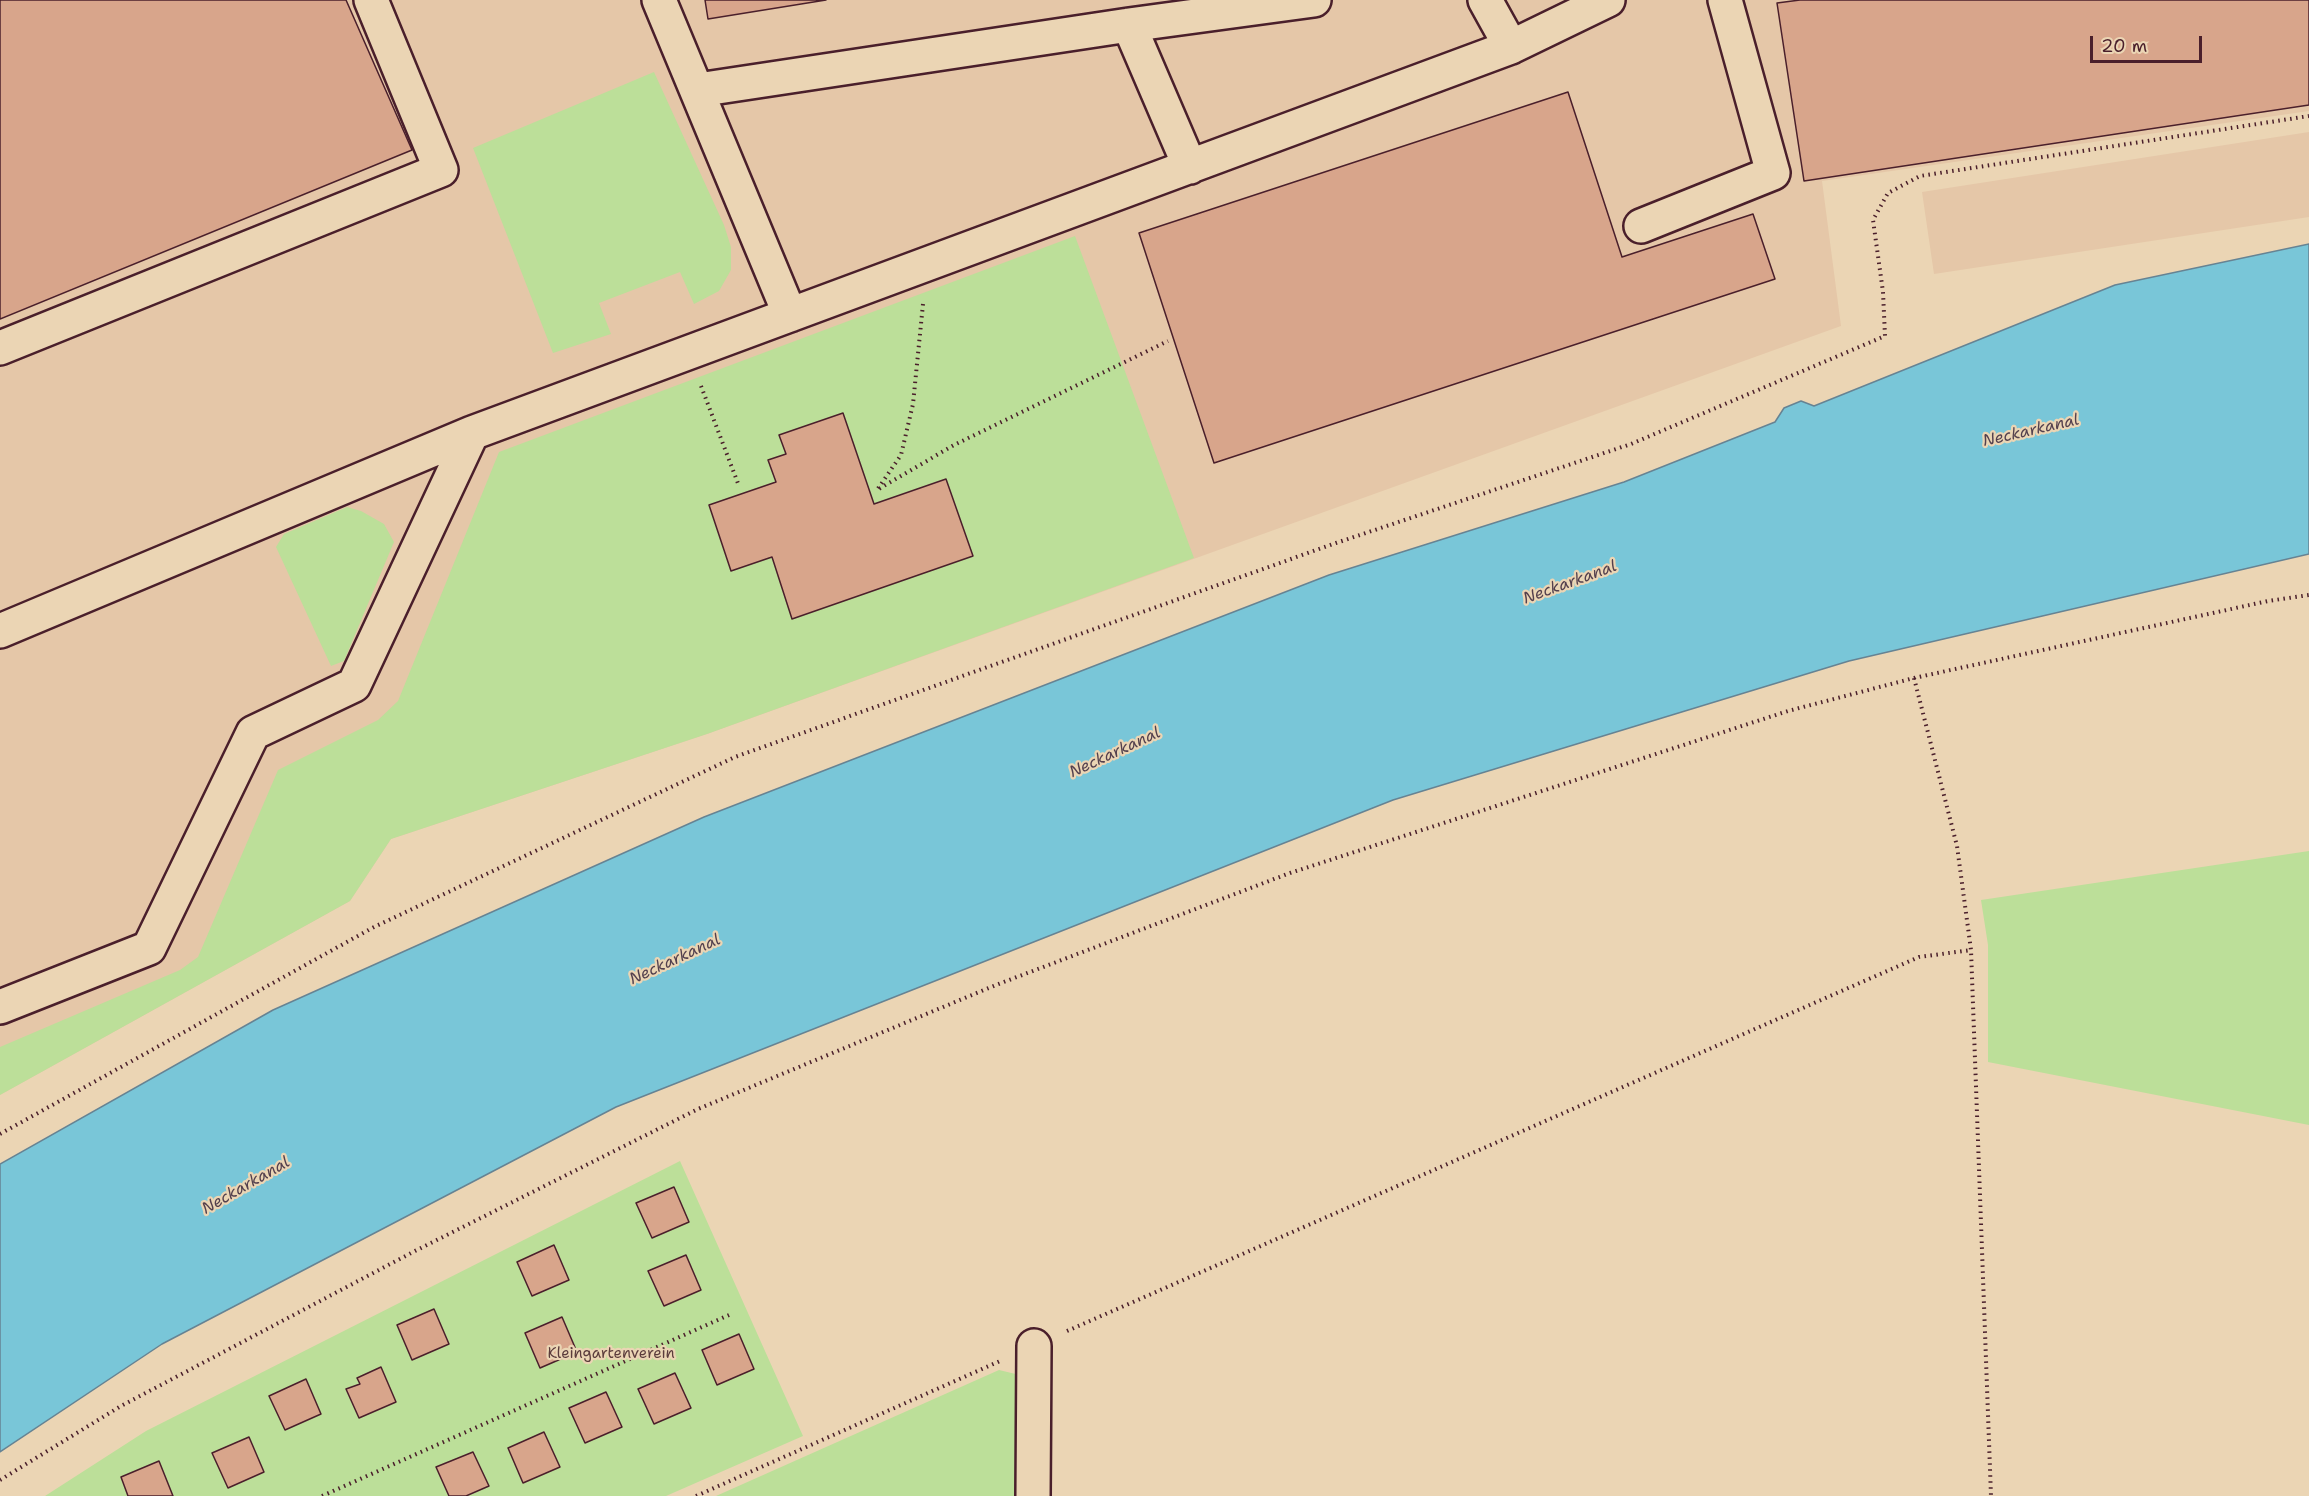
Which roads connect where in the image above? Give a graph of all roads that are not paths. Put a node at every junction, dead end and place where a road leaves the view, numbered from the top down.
1 (371, 0) edge
2 (659, 0) edge
3 (1314, 0) edge
4 (1485, 0) edge
5 (1608, 0) edge
6 (1725, 0) edge
7 (1129, 25) junction
8 (1510, 47) junction
9 (698, 90) junction
10 (1190, 167) junction
11 (1641, 226) dead end
12 (790, 315) junction
13 (0, 348) edge
14 (472, 433) junction
15 (0, 631) edge
16 (0, 1007) edge
17 (1034, 1346) road end
18 (1033, 1496) edge

1 - 13 lane
2 - 9 lane
3 - 7 lane
4 - 8 lane
5 - 8 lane
6 - 11 lane
7 - 9 lane
7 - 10 lane
8 - 10 lane
9 - 12 lane
10 - 12 lane
12 - 14 lane
14 - 15 lane
14 - 16 lane
17 - 18 lane

